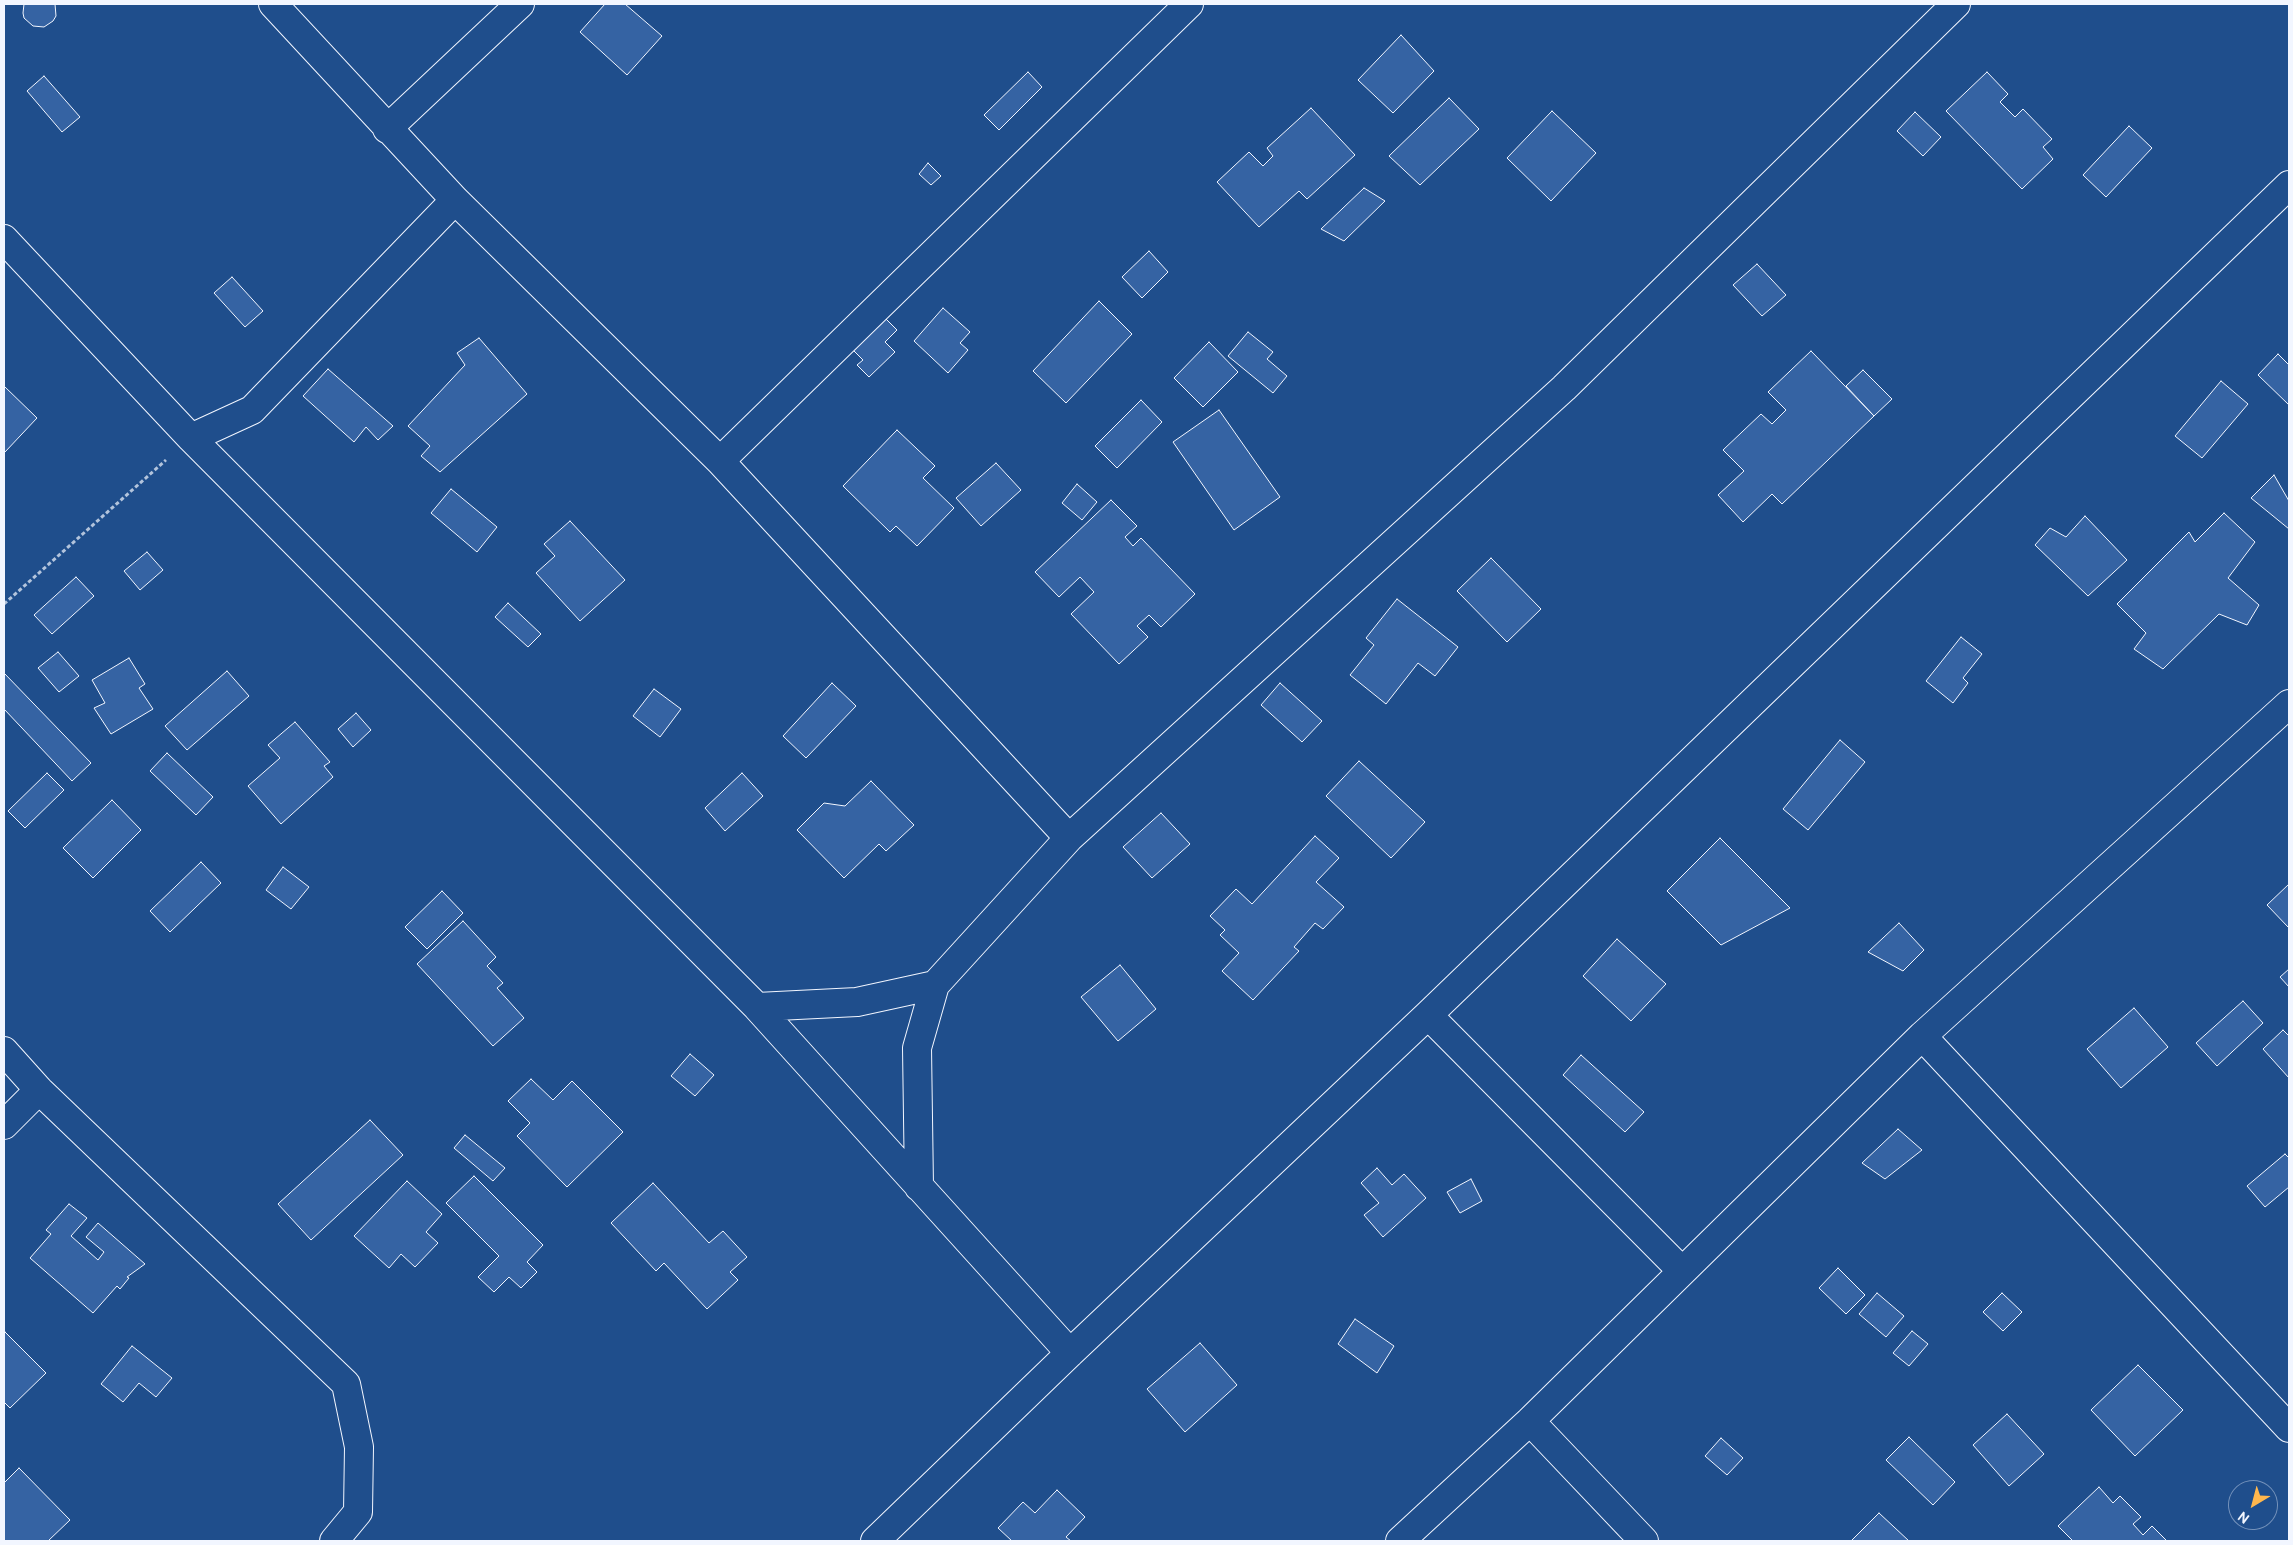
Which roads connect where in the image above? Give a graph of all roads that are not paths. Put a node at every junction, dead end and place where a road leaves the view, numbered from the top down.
1 (273, 4) edge
2 (520, 4) edge
3 (1189, 4) edge
4 (1956, 4) edge
5 (387, 128) junction
6 (2289, 185) edge
7 (455, 200) junction
8 (4, 239) edge
9 (191, 438) junction
10 (720, 462) junction
11 (2289, 704) edge
12 (1069, 838) junction
13 (935, 985) junction
14 (757, 1007) junction
15 (1428, 1015) junction
16 (1922, 1036) junction
17 (4, 1051) edge
18 (39, 1090) junction
19 (4, 1125) edge
20 (919, 1187) junction
21 (1681, 1270) junction
22 (1070, 1353) junction
23 (1530, 1421) junction
24 (2289, 1428) edge
25 (334, 1541) edge
26 (875, 1541) edge
27 (1400, 1541) edge
28 (1644, 1541) edge

1 - 5 street
2 - 5 street
3 - 10 street
4 - 12 street
5 - 7 street
6 - 15 street
7 - 9 street
7 - 10 street
8 - 9 street
9 - 14 street
10 - 12 street
11 - 16 street
12 - 13 street
13 - 14 street
13 - 20 street
14 - 20 street
15 - 21 street
15 - 22 street
16 - 21 street
16 - 24 street
17 - 18 street
18 - 19 street
18 - 25 street
20 - 22 street
21 - 23 street
22 - 26 street
23 - 27 street
23 - 28 street

